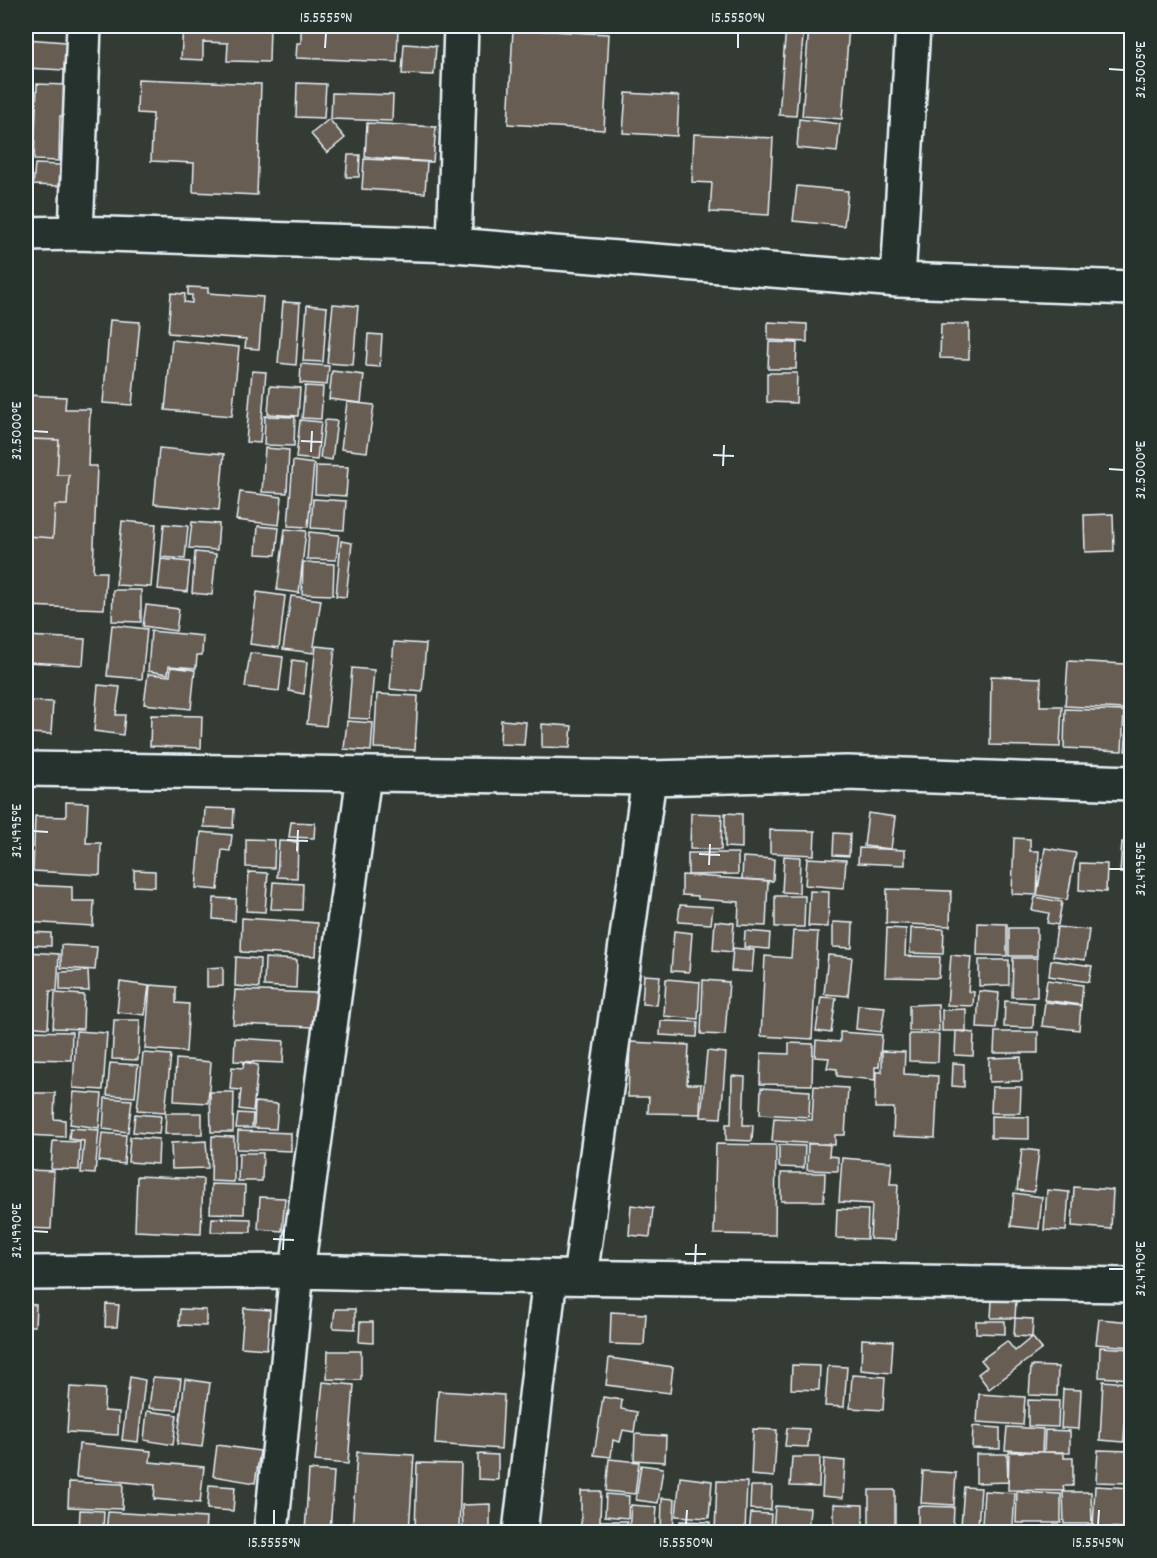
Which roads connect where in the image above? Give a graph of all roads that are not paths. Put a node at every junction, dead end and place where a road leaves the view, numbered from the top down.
1 (84, 26) edge
2 (461, 26) edge
3 (913, 26) edge
4 (76, 233) junction
5 (26, 234) edge
6 (454, 245) junction
7 (898, 280) junction
8 (1131, 288) edge
9 (26, 769) edge
10 (364, 775) junction
11 (649, 778) junction
12 (1131, 783) edge
13 (297, 1271) junction
14 (26, 1274) edge
15 (565, 1277) junction
16 (1131, 1285) edge
17 (271, 1533) edge
18 (520, 1533) edge

1 - 4 street
2 - 6 street
3 - 7 street
4 - 5 street
4 - 6 street
6 - 7 street
7 - 8 street
9 - 10 street
10 - 11 street
10 - 13 street
11 - 12 street
11 - 15 street
13 - 14 street
13 - 15 street
13 - 17 street
15 - 16 street
15 - 18 street

